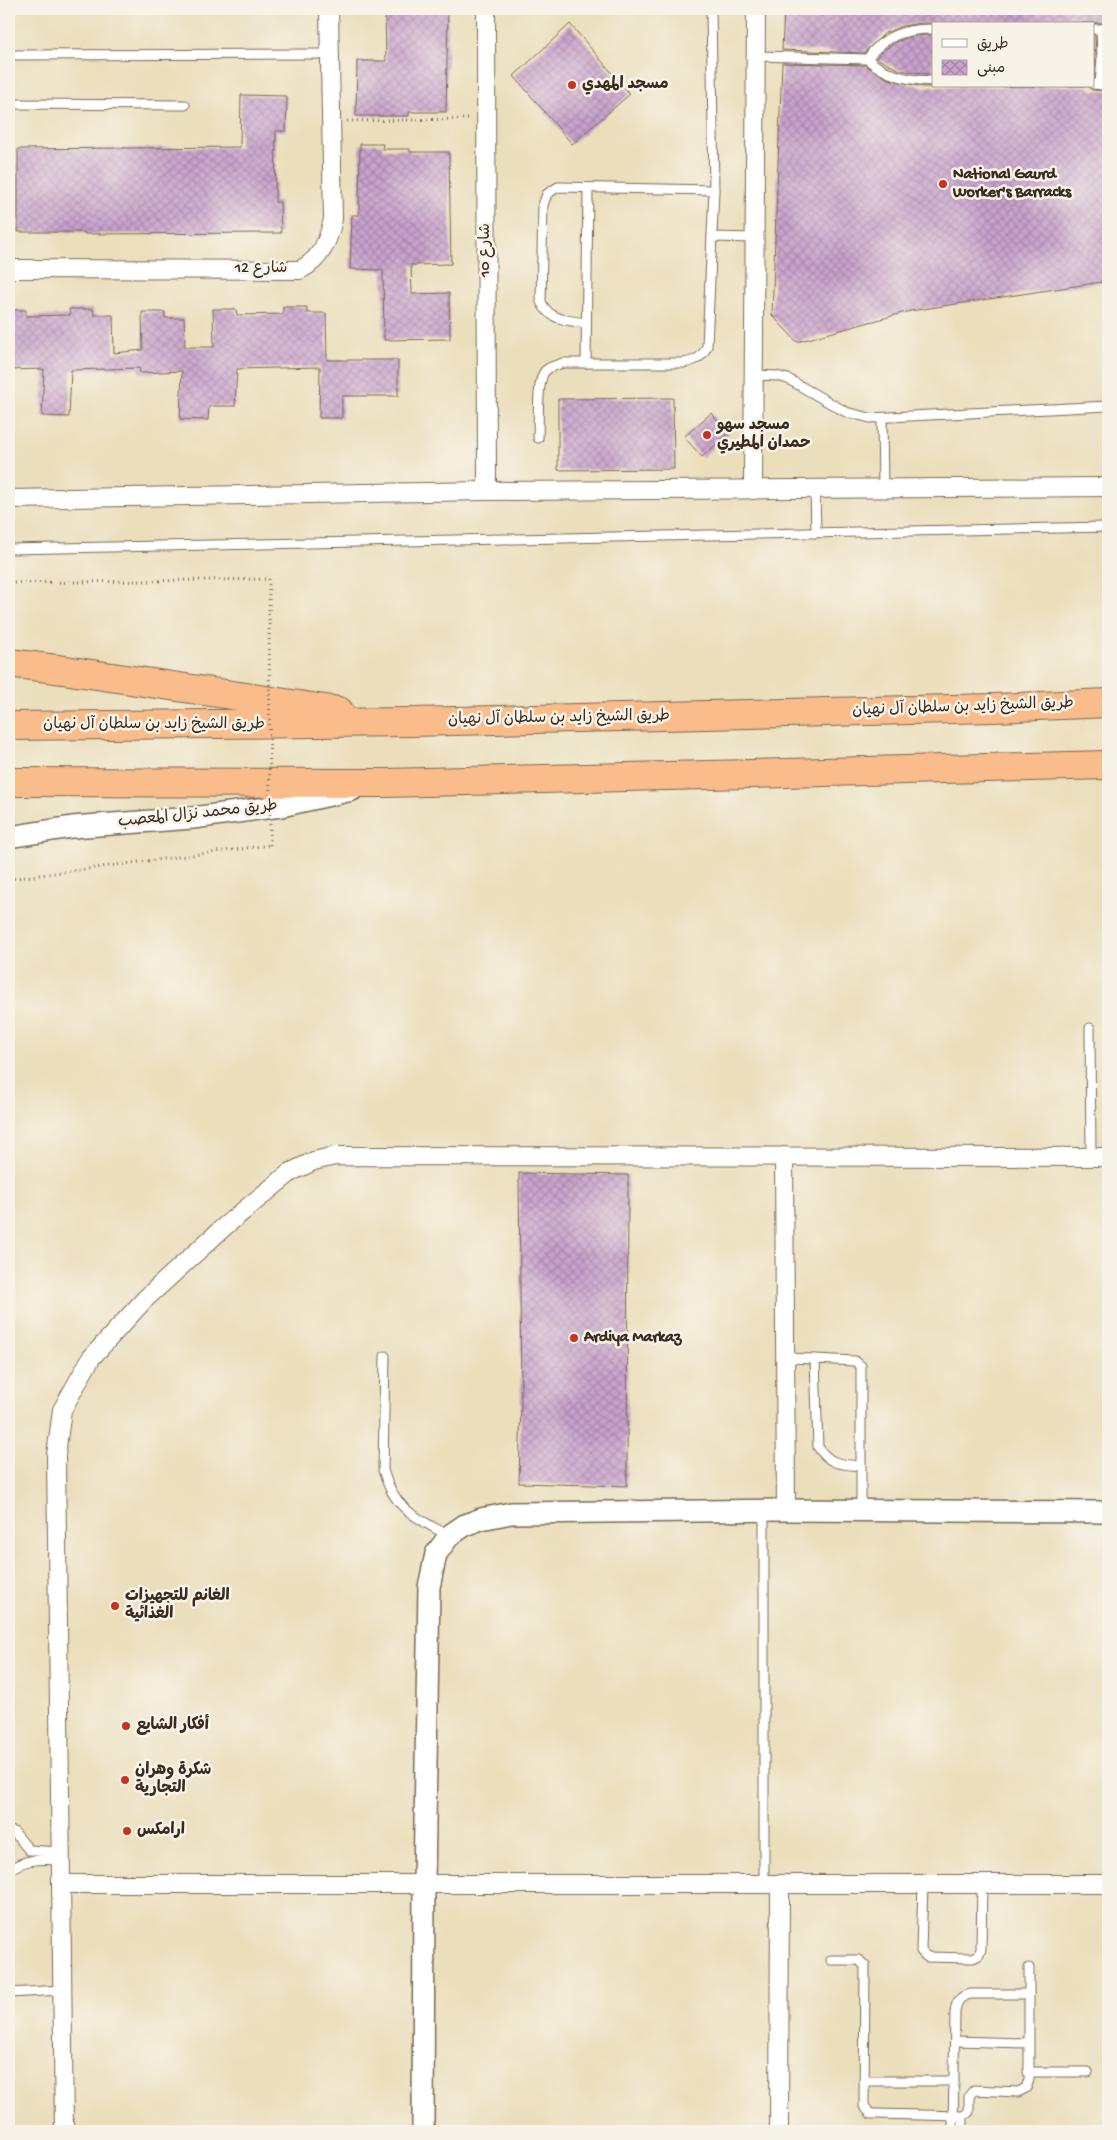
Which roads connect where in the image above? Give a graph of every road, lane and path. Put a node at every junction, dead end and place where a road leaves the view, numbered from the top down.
1 (329, 9) edge
2 (486, 9) edge
3 (711, 9) edge
4 (756, 9) edge
5 (932, 29) edge
6 (1101, 30) edge
7 (329, 54) junction
8 (9, 55) edge
9 (756, 56) junction
10 (867, 59) junction
11 (932, 81) edge
12 (1100, 85) edge
13 (9, 104) edge
14 (185, 105) dead end
15 (486, 119) junction
16 (331, 121) junction
17 (588, 188) junction
18 (714, 190) junction
19 (712, 237) junction
20 (755, 238) junction
21 (9, 269) edge
22 (586, 323) junction
23 (586, 363) junction
24 (754, 375) junction
25 (1108, 406) edge
26 (882, 419) junction
27 (538, 438) dead end
28 (1108, 487) edge
29 (815, 489) junction
30 (883, 489) junction
31 (487, 490) junction
32 (753, 490) junction
33 (9, 499) edge
34 (1108, 527) edge
35 (816, 533) junction
36 (9, 549) edge
37 (9, 583) edge
38 (9, 663) edge
39 (9, 668) edge
40 (64, 670) junction
41 (1108, 703) edge
42 (412, 722) junction
43 (9, 726) edge
44 (1108, 765) edge
45 (9, 782) edge
46 (385, 783) junction
47 (9, 838) edge
48 (9, 879) edge
49 (1090, 1028) dead end
50 (784, 1156) junction
51 (1100, 1157) edge
52 (385, 1356) dead end
53 (785, 1358) junction
54 (815, 1359) junction
55 (861, 1466) junction
56 (786, 1510) junction
57 (764, 1511) junction
58 (861, 1511) junction
59 (1108, 1512) edge
60 (449, 1536) junction
61 (9, 1831) edge
62 (60, 1856) junction
63 (9, 1870) edge
64 (61, 1884) junction
65 (424, 1884) junction
66 (772, 1884) junction
67 (923, 1884) junction
68 (982, 1884) junction
69 (1108, 1884) edge
70 (831, 1960) dead end
71 (1029, 1968) dead end
72 (62, 1990) junction
73 (9, 1992) edge
74 (1029, 1994) junction
75 (955, 2041) junction
76 (1028, 2043) junction
77 (1028, 2072) junction
78 (1088, 2072) dead end
79 (864, 2081) junction
80 (954, 2081) junction
81 (959, 2115) junction
82 (64, 2131) edge
83 (423, 2131) edge
84 (779, 2131) edge
85 (953, 2131) edge
86 (963, 2131) edge

1 - 7 street, شارع 12
2 - 15 street, شارع 10
3 - 18 lane
4 - 9 street
5 - 10 lane
6 - 12 lane
7 - 8 lane
7 - 16 street, شارع 12
9 - 10 lane
9 - 20 street
10 - 11 lane
13 - 14 lane
15 - 16 path
15 - 31 street, شارع 10
16 - 21 street, شارع 12
17 - 18 lane
17 - 22 lane
17 - 22 lane
18 - 19 lane
19 - 20 lane
19 - 23 lane
20 - 24 street
22 - 23 lane
23 - 27 lane
24 - 26 lane
24 - 32 street
25 - 26 lane
26 - 30 lane
28 - 30 street
29 - 30 street
29 - 32 street
29 - 35 lane
31 - 32 street
31 - 33 street
34 - 35 lane
35 - 36 lane
37 - 48 path, bridge
38 - 40 highway
39 - 40 highway
40 - 42 highway
41 - 42 highway, طريق الشيخ زايد بن سلطان آل نهيان
42 - 43 highway, طريق الشيخ زايد بن سلطان آل نهيان
44 - 46 highway
45 - 46 highway
46 - 47 street, طريق محمد نزال المعصب
49 - 51 lane
50 - 51 street
50 - 53 street
50 - 62 street
52 - 60 lane
53 - 54 lane
53 - 56 street
54 - 55 lane
54 - 55 lane
55 - 58 lane
56 - 57 street
56 - 58 street
57 - 60 street
57 - 66 lane
58 - 59 street
60 - 65 street
61 - 62 lane
62 - 63 lane
62 - 64 street
64 - 65 street
64 - 72 street
65 - 66 street
65 - 83 street
66 - 67 street
66 - 84 street
67 - 68 street
67 - 68 lane
68 - 69 street
70 - 79 lane
71 - 74 lane
72 - 73 lane
72 - 82 street
74 - 75 lane
74 - 76 lane
75 - 76 lane
75 - 80 lane
76 - 77 lane
77 - 78 lane
77 - 81 lane
79 - 80 lane
79 - 81 lane
80 - 81 lane
81 - 85 lane
81 - 86 lane

